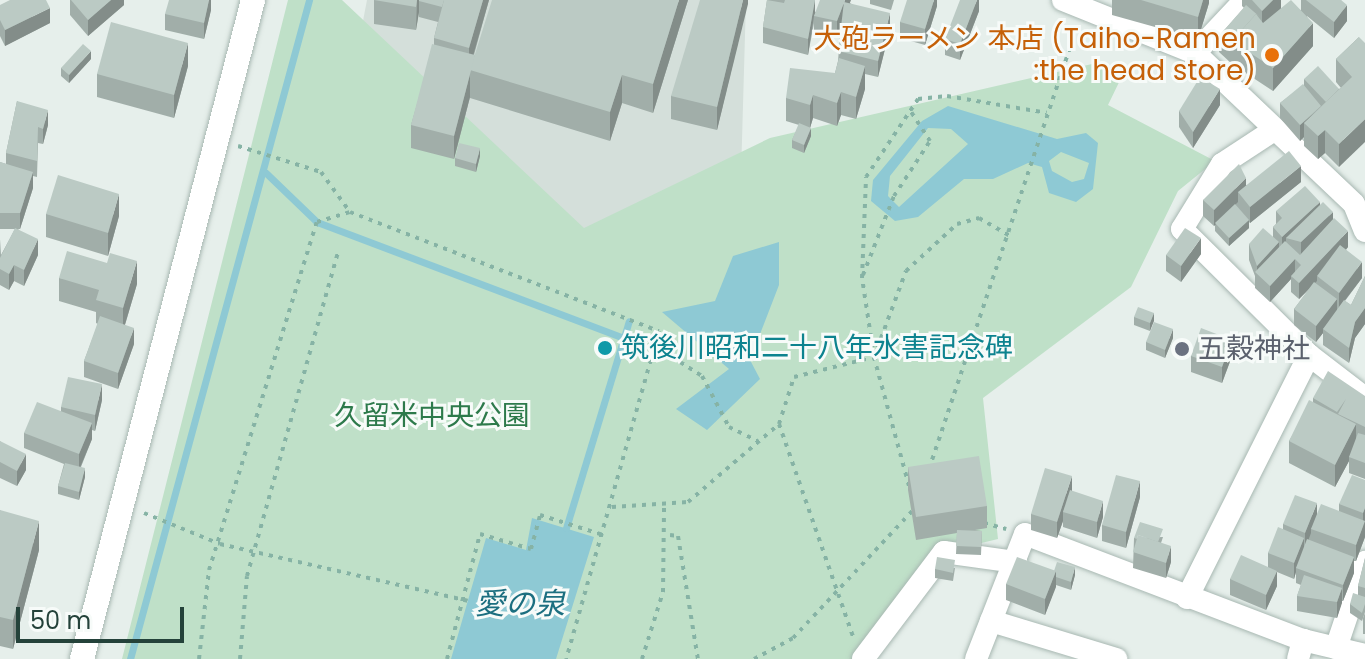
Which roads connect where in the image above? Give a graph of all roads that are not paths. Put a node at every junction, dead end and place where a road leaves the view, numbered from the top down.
1 (253, 0) edge
2 (1245, 0) edge
3 (1078, 3) edge
4 (1195, 53) junction
5 (1274, 130) junction
6 (1365, 231) edge
7 (1309, 355) junction
8 (1365, 398) edge
9 (1016, 562) junction
10 (1365, 562) edge
11 (1187, 598) junction
12 (991, 621) junction
13 (1336, 648) junction
14 (1301, 649) edge
15 (1365, 655) edge
16 (82, 659) edge
17 (863, 659) edge
18 (976, 659) edge
19 (1116, 659) edge

1 - 16 street
2 - 4 street
3 - 4 street
4 - 5 street
5 - 6 street
5 - 7 street
7 - 8 street
7 - 11 street
9 - 11 street
9 - 12 street
9 - 17 street
10 - 13 street
11 - 14 street
12 - 18 street
12 - 19 street
13 - 14 street
13 - 15 street

